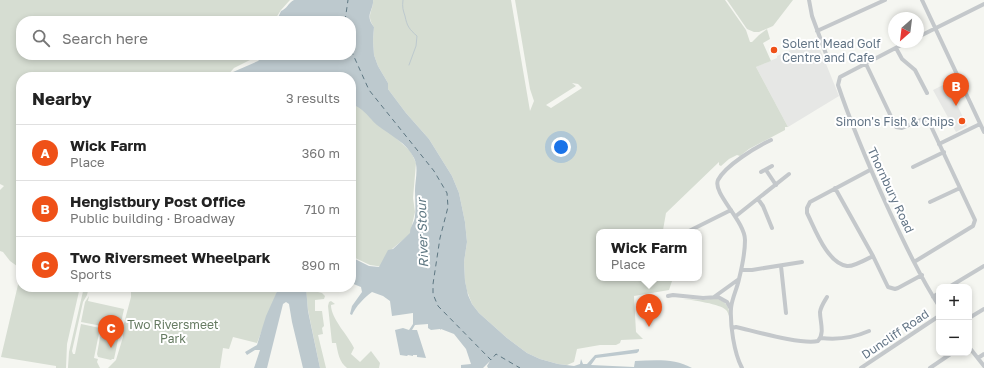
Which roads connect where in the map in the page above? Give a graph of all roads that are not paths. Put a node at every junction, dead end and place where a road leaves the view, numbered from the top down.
1 (809, 0) edge
2 (870, 0) edge
3 (886, 0) edge
4 (922, 0) edge
5 (984, 4) edge
6 (873, 6) junction
7 (936, 28) junction
8 (817, 31) junction
9 (924, 34) edge
10 (896, 48) joint
11 (829, 62) dead end
12 (866, 64) junction
13 (927, 93) dead end
14 (980, 124) junction
15 (984, 132) edge
16 (771, 140) dead end
17 (939, 144) junction
18 (944, 152) junction
19 (772, 166) dead end
20 (914, 167) dead end
21 (870, 170) junction
22 (789, 174) dead end
23 (776, 185) junction
24 (835, 188) junction
25 (960, 188) junction
26 (758, 199) junction
27 (930, 202) dead end
28 (731, 210) junction
29 (736, 216) junction
30 (772, 228) dead end
31 (693, 229) edge
32 (873, 256) junction
33 (802, 262) dead end
34 (914, 262) junction
35 (781, 266) junction
36 (984, 266) edge
37 (741, 270) junction
38 (922, 275) junction
39 (739, 279) junction
40 (954, 284) edge
41 (936, 295) edge
42 (668, 296) dead end
43 (714, 297) junction
44 (827, 297) dead end
45 (933, 297) junction
46 (936, 302) edge
47 (731, 309) junction
48 (984, 309) edge
49 (786, 313) dead end
50 (972, 316) edge
51 (936, 318) edge
52 (732, 328) junction
53 (869, 331) dead end
54 (821, 338) junction
55 (972, 351) edge
56 (984, 354) edge
57 (948, 356) edge
58 (978, 358) junction
59 (984, 366) edge
60 (742, 368) edge
61 (861, 368) edge
62 (930, 368) edge

1 - 8 street
2 - 6 street
3 - 6 street
4 - 7 street
5 - 7 street
6 - 8 street
7 - 9 street
7 - 14 street
8 - 11 street
10 - 12 street
10 - 13 street
12 - 17 street
12 - 21 street, Thornbury Road
14 - 15 street
14 - 17 street
16 - 28 street
17 - 18 street
18 - 20 street
18 - 25 street
19 - 23 street
21 - 24 street
21 - 34 street, Thornbury Road
22 - 23 street
23 - 26 street
24 - 32 street
24 - 32 street
25 - 27 street
25 - 34 street
26 - 29 street
26 - 30 street
28 - 29 street
28 - 31 street
29 - 37 street
32 - 38 street
33 - 35 street
34 - 38 street, Thornbury Road
35 - 37 street
35 - 49 street
36 - 40 street
37 - 39 street
38 - 45 street, Thornbury Road
39 - 43 street
39 - 47 street
41 - 45 street
42 - 43 street
43 - 47 street
44 - 54 street
45 - 46 street, Thornbury Road
47 - 52 street
48 - 50 street
51 - 61 street, Duncliff Road
52 - 54 street
52 - 60 street
53 - 54 street
55 - 58 street
56 - 58 street
57 - 62 street
58 - 59 street

